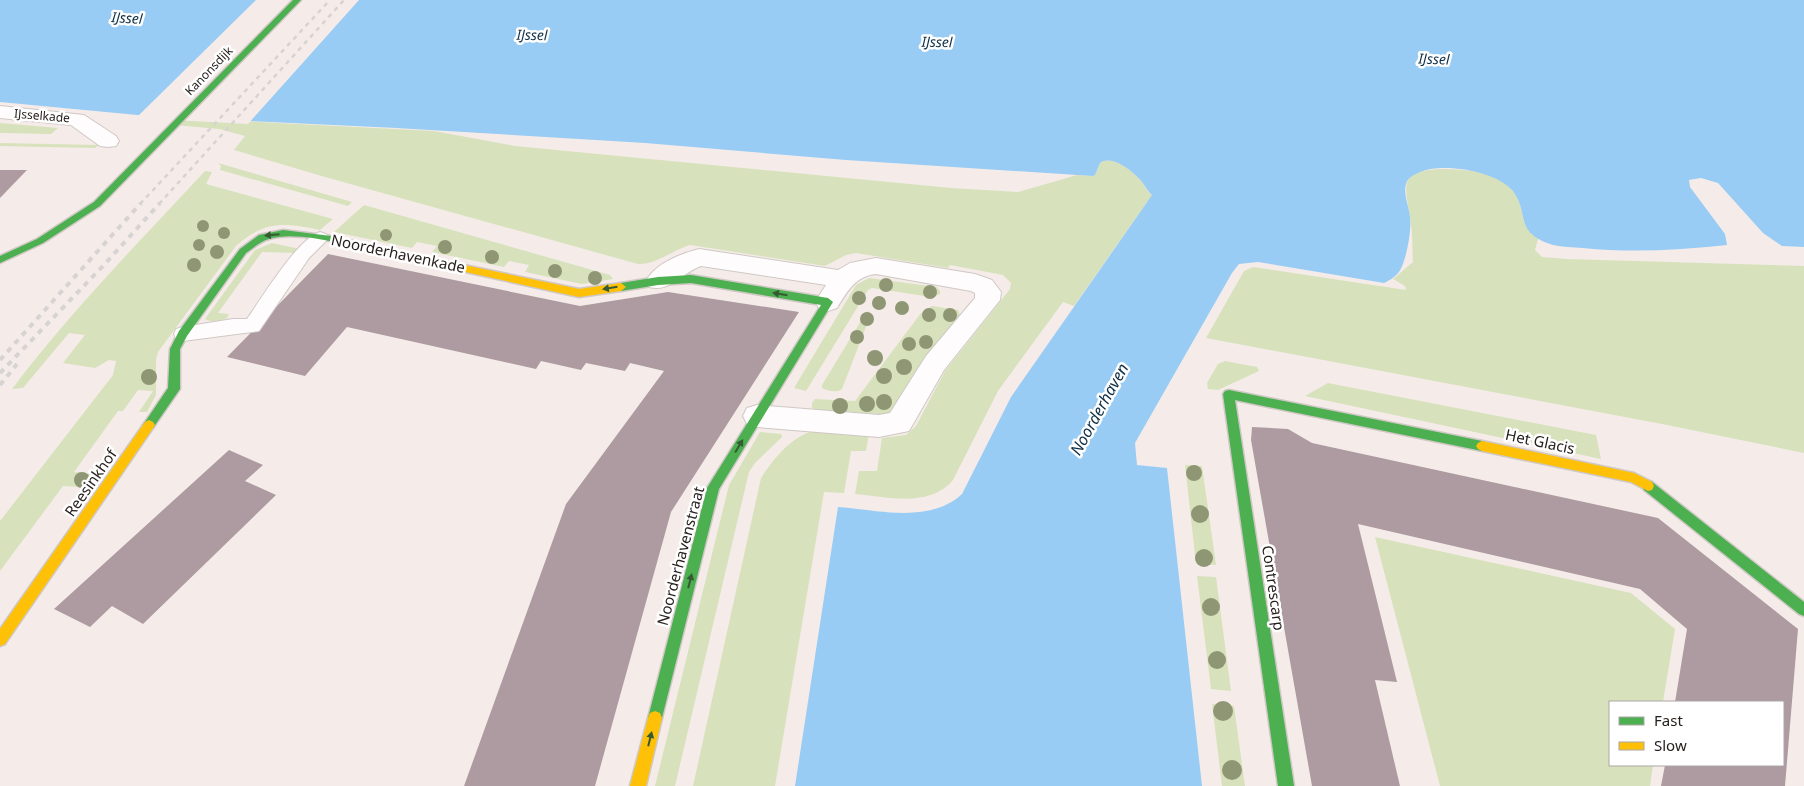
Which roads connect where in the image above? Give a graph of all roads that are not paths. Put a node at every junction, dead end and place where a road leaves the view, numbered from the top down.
1 (297, 0) edge
2 (0, 112) edge
3 (108, 141) dead end
4 (320, 238) junction
5 (0, 260) edge
6 (843, 279) junction
7 (658, 281) junction
8 (828, 302) junction
9 (183, 334) junction
10 (1229, 394) joint
11 (757, 416) junction
12 (1804, 610) edge
13 (0, 640) edge
14 (638, 786) edge
15 (1286, 786) edge

1 - 5 street, Kanonsdijk
2 - 3 street, IJsselkade
7 -> 4 street, Noorderhavenkade
4 - 9 lane
4 -> 9 street, Noorderhavenkade
6 - 7 street, Noorderhavenkade
6 - 8 street
6 - 11 street
8 -> 7 street, Noorderhavenkade
8 - 11 street, Noorderhavenstraat
9 - 13 street, Reesinkhof
10 - 12 street, Het Glacis
10 - 15 street, Contrescarp
14 -> 11 street, Noorderhavenstraat

